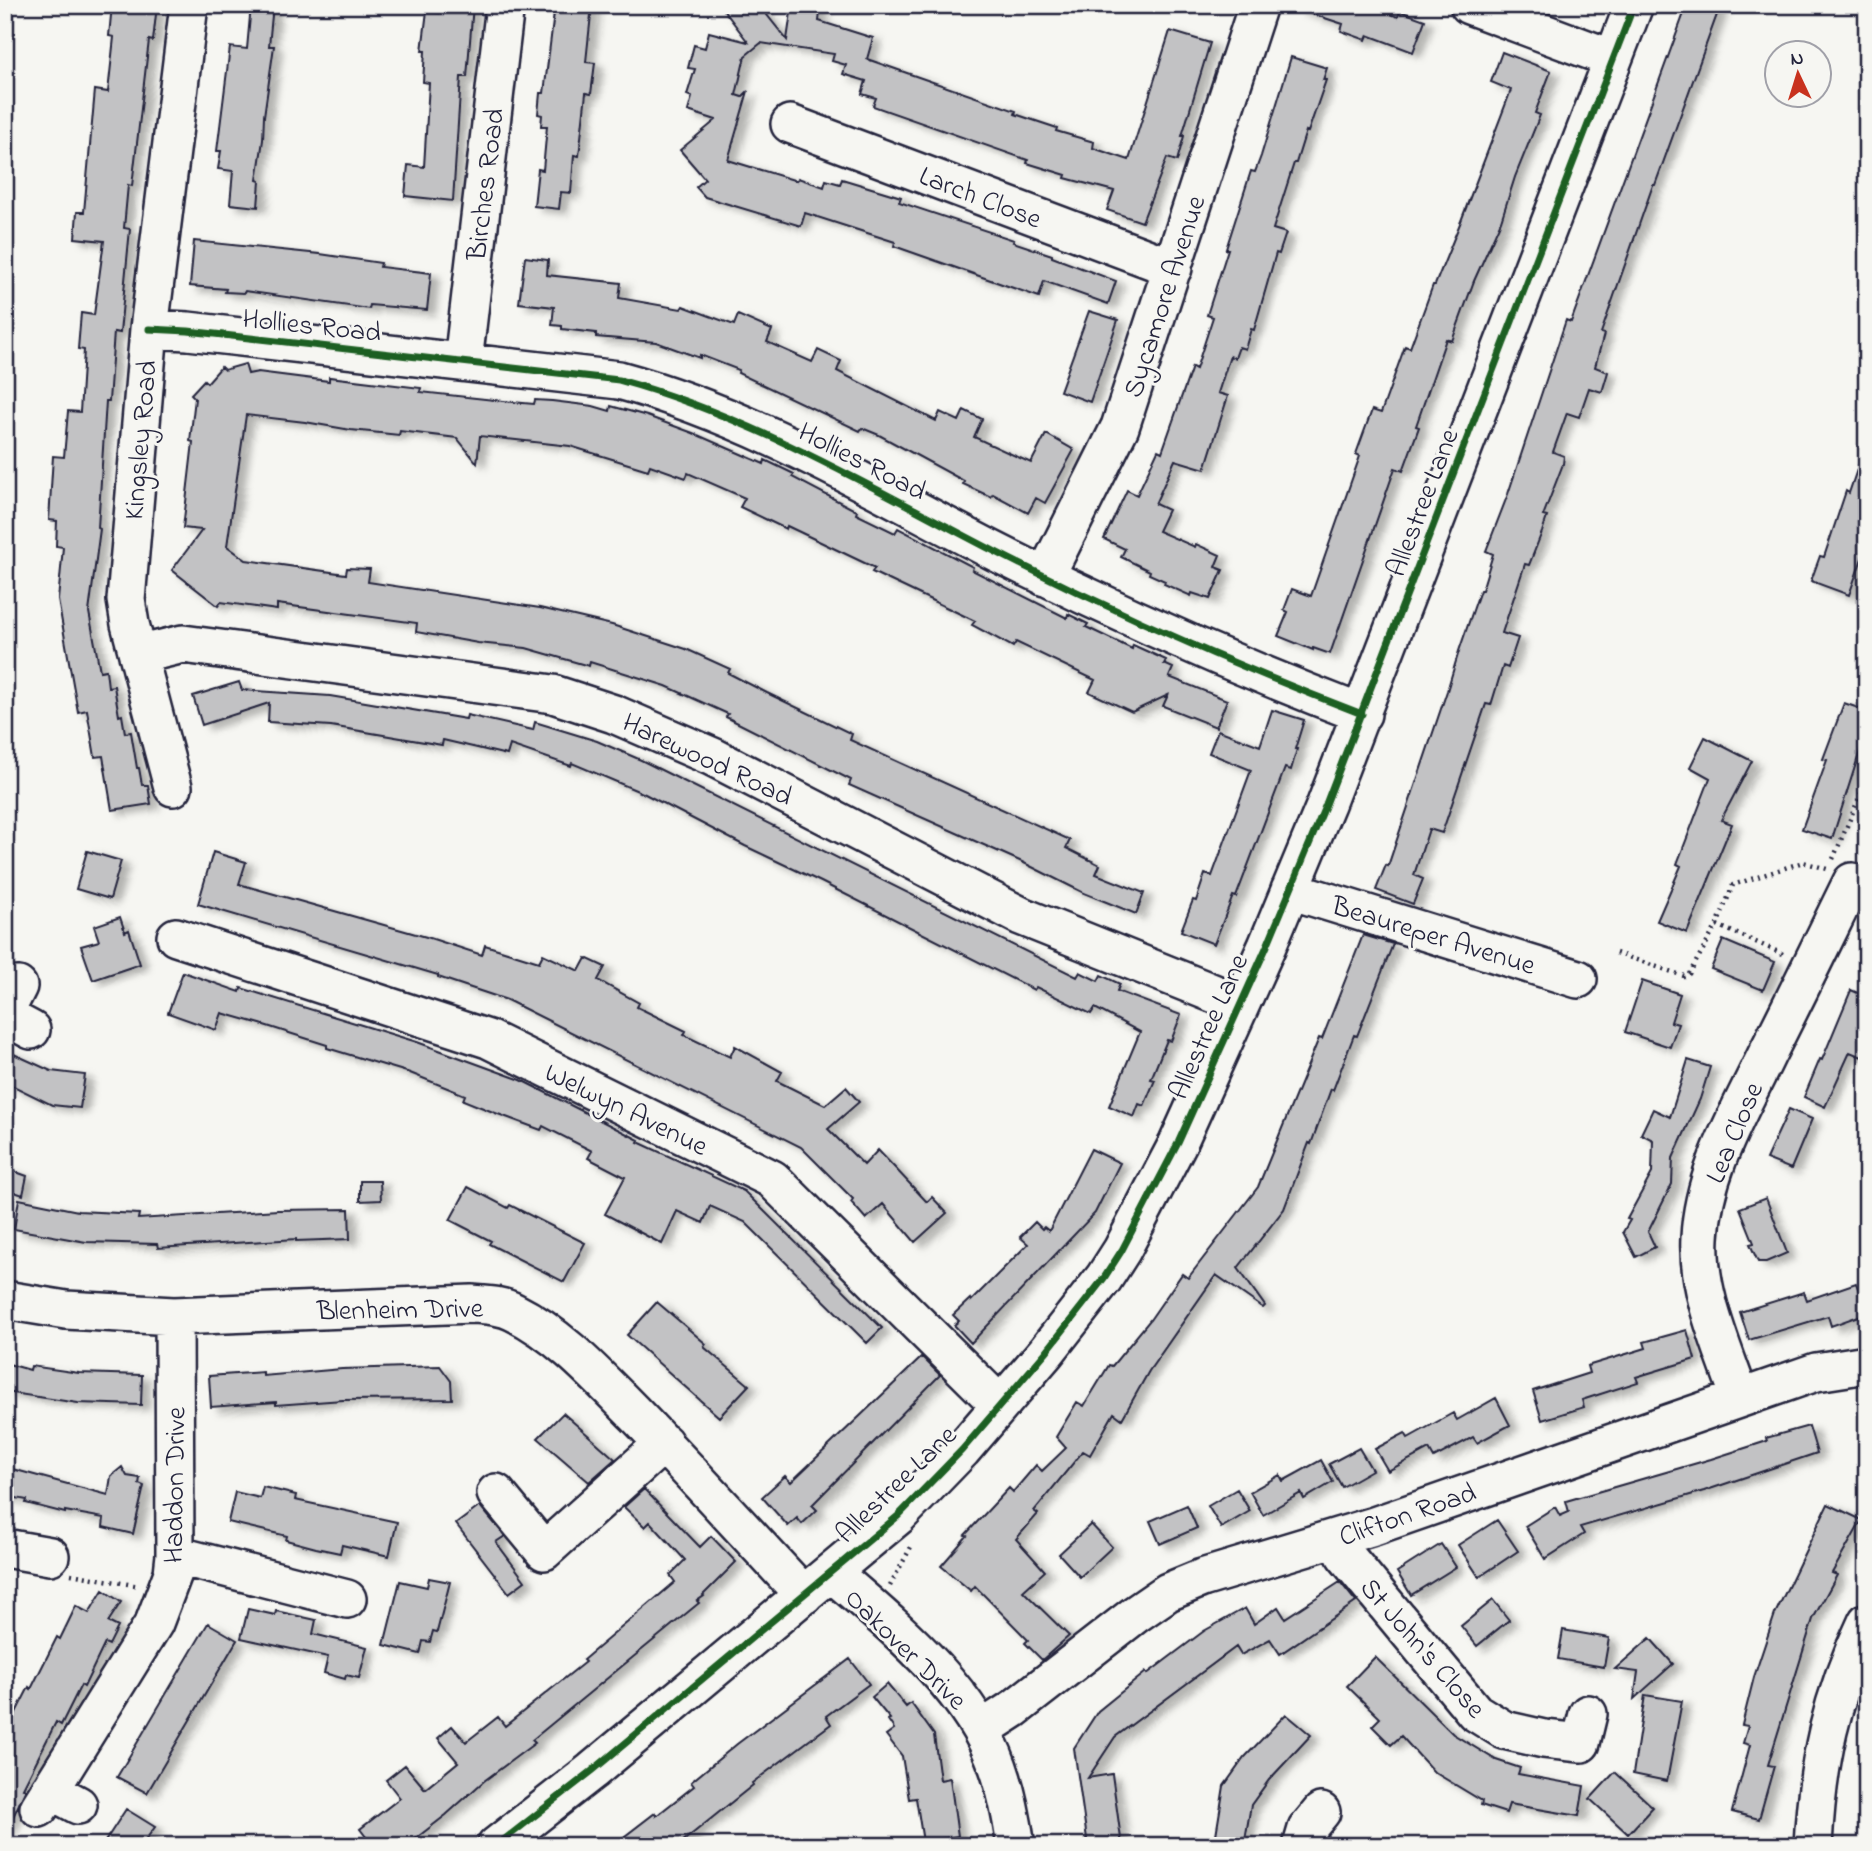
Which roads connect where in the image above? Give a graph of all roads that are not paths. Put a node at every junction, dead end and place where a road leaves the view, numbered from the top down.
1 (189, 5) edge
2 (505, 5) edge
3 (1258, 5) edge
4 (1469, 5) edge
5 (1634, 5) edge
6 (1613, 59) junction
7 (790, 124) dead end
8 (1173, 268) junction
9 (149, 329) junction
10 (463, 362) junction
11 (1045, 577) junction
12 (138, 655) junction
13 (1362, 714) junction
14 (173, 787) dead end
15 (1852, 881) dead end
16 (1290, 890) junction
17 (176, 937) dead end
18 (1578, 979) dead end
19 (1240, 1004) junction
20 (5, 1300) edge
21 (174, 1316) junction
22 (1867, 1364) edge
23 (1740, 1398) junction
24 (1000, 1405) junction
25 (664, 1443) junction
26 (496, 1493) dead end
27 (1338, 1537) junction
28 (5, 1548) edge
29 (175, 1555) junction
30 (50, 1556) road end
31 (817, 1584) junction
32 (347, 1600) dead end
33 (1867, 1622) edge
34 (1588, 1714) dead end
35 (981, 1730) junction
36 (55, 1801) dead end
37 (1321, 1812) dead end
38 (496, 1846) edge
39 (1016, 1846) edge
40 (1302, 1846) edge
41 (1813, 1846) edge

1 - 9 street, Kingsley Road
2 - 10 street, Birches Road
3 - 8 street, Sycamore Avenue
4 - 6 street
5 - 6 street, Allestree Lane
6 - 13 street, Allestree Lane
7 - 8 street, Larch Close
8 - 11 street, Sycamore Avenue
9 - 10 street, Hollies Road
9 - 12 street, Kingsley Road
10 - 11 street, Hollies Road
11 - 13 street, Hollies Road
12 - 14 street, Kingsley Road
12 - 19 street, Harewood Road
13 - 16 street, Allestree Lane
15 - 23 street, Lea Close
16 - 18 street, Beaureper Avenue
16 - 19 street, Allestree Lane
17 - 24 street, Welwyn Avenue
19 - 24 street, Allestree Lane
20 - 21 street, Blenheim Drive
21 - 25 street, Blenheim Drive
21 - 29 street, Haddon Drive
22 - 23 street, Clifton Road
23 - 27 street, Clifton Road
24 - 31 street, Allestree Lane
25 - 26 street
25 - 31 street, Blenheim Drive
27 - 34 street, St John's Close
27 - 35 street, Clifton Road
28 - 30 street
29 - 32 street
29 - 36 street, Haddon Drive
31 - 35 street, Oakover Drive
31 - 38 street, Allestree Lane
33 - 41 street
35 - 39 street, Oakover Drive
37 - 40 street

